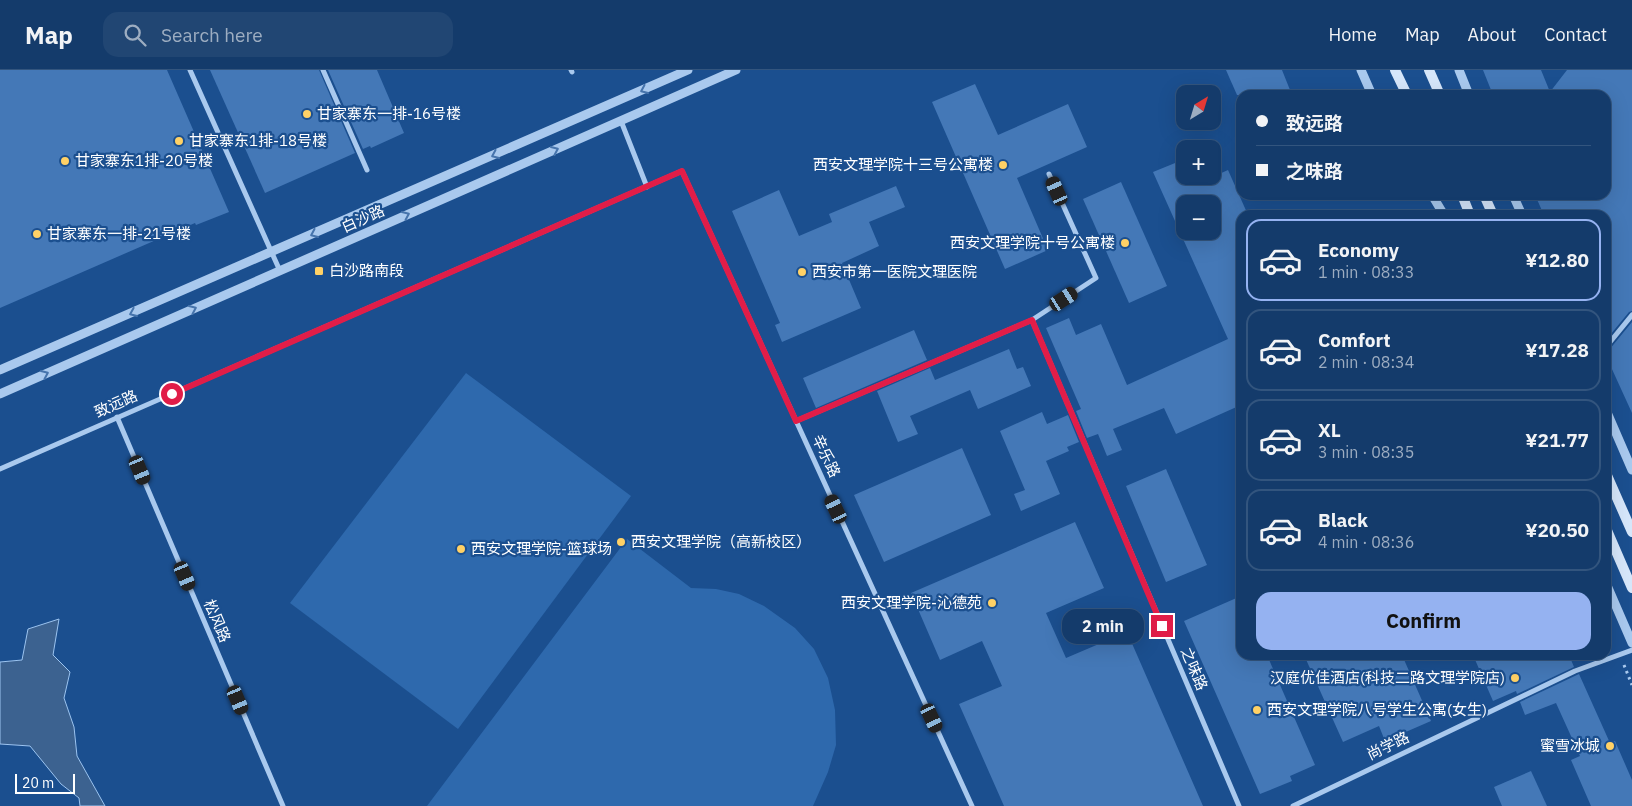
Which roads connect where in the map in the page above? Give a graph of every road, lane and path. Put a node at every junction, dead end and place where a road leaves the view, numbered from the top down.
1 (190, 70) edge
2 (323, 70) edge
3 (688, 70) edge
4 (736, 70) edge
5 (1362, 70) edge
6 (1395, 70) edge
7 (1429, 70) edge
8 (1459, 70) edge
9 (1370, 90) edge
10 (1405, 90) edge
11 (1438, 90) edge
12 (1468, 90) edge
13 (621, 121) junction
14 (367, 170) dead end
15 (682, 171) joint
16 (1049, 174) dead end
17 (647, 187) junction
18 (272, 253) junction
19 (280, 271) junction
20 (1632, 315) edge
21 (1032, 320) junction
22 (1611, 342) edge
23 (0, 370) edge
24 (0, 394) edge
25 (117, 417) junction
26 (796, 421) junction
27 (1611, 422) edge
28 (0, 469) edge
29 (1632, 470) edge
30 (1611, 484) edge
31 (1632, 532) edge
32 (1611, 540) edge
33 (1632, 588) edge
34 (1611, 595) edge
35 (1632, 643) edge
36 (1632, 650) edge
37 (1620, 655) junction
38 (1611, 658) edge
39 (1606, 660) edge
40 (1632, 685) edge
41 (283, 806) edge
42 (972, 806) edge
43 (1239, 806) edge
44 (1293, 806) edge

1 - 18 street
2 - 14 street
3 -> 18 street, 白沙路
4 - 13 street, 白沙路
5 - 9 street
6 - 10 main road
7 - 11 main road
8 - 12 street
13 - 17 street
19 -> 13 street, 白沙路
15 - 17 street, 致远路
15 - 26 street, 辛乐路
16 - 21 street
17 - 25 street, 致远路
18 - 19 street
18 -> 23 street, 白沙路
24 -> 19 street, 白沙路
20 - 22 street
21 - 26 street
21 - 43 street, 之味路
25 - 28 street, 致远路
25 - 41 street, 松风路
26 - 42 street, 辛乐路
27 - 29 street
30 - 31 main road
32 - 33 main road
34 - 35 street
36 - 37 street, 尚学路
37 - 38 street, 尚学路
37 - 40 path
39 - 44 street, 尚学路

